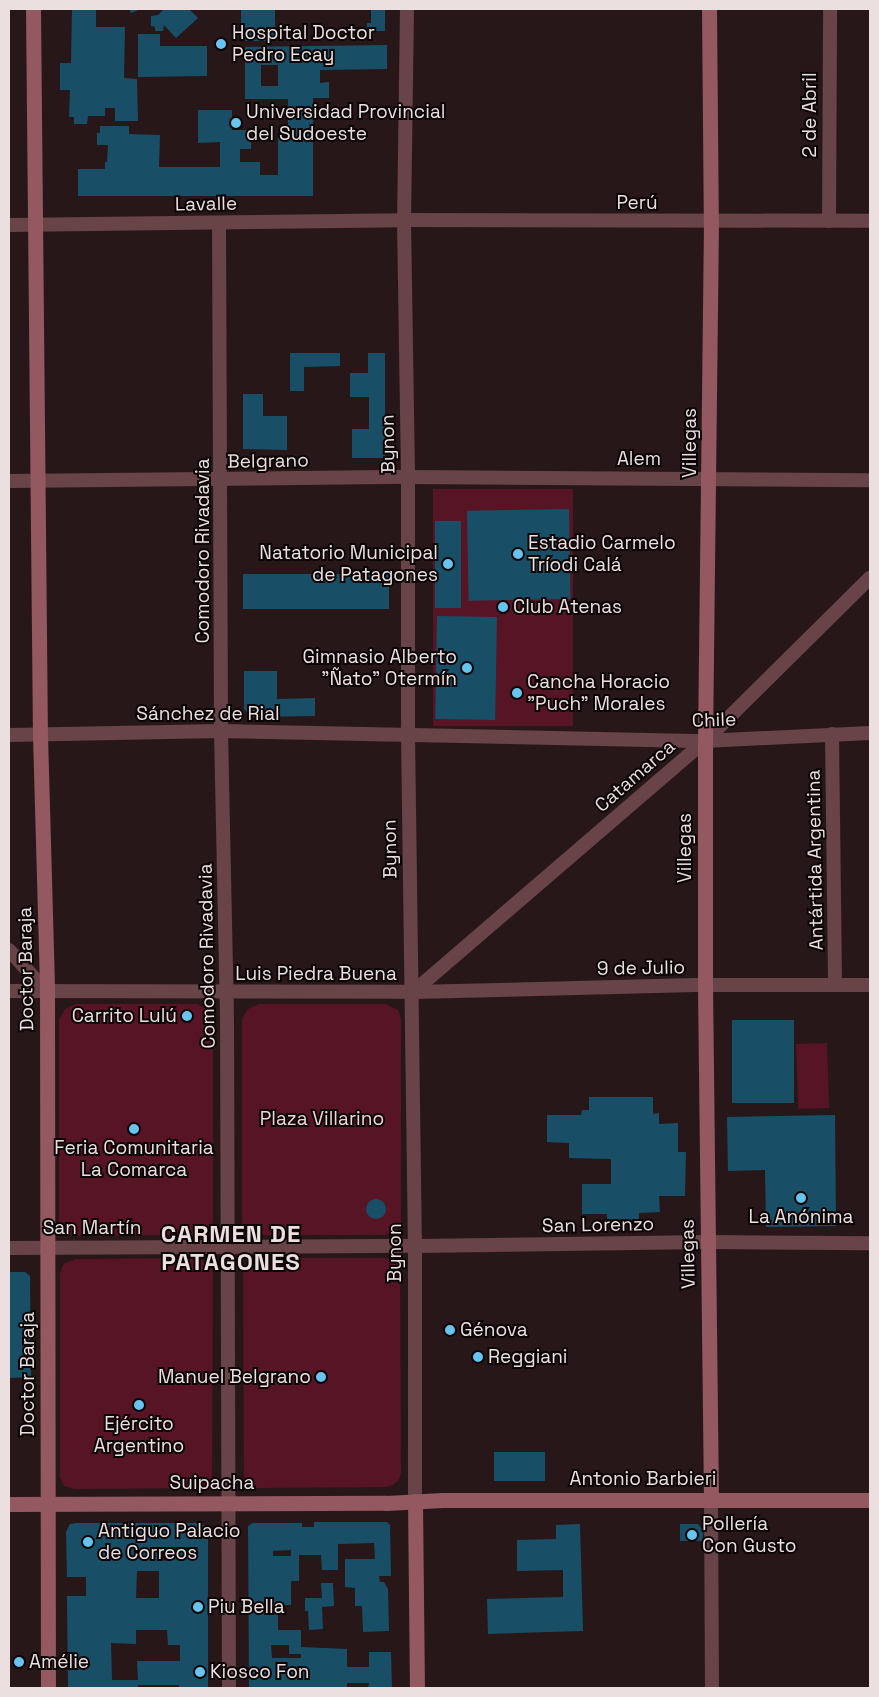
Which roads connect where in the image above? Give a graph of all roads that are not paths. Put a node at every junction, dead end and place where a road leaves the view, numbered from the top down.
1 (33, 9) edge
2 (407, 9) edge
3 (709, 9) edge
4 (830, 9) edge
5 (404, 220) junction
6 (829, 221) junction
7 (870, 221) edge
8 (711, 222) junction
9 (219, 223) junction
10 (9, 225) edge
11 (36, 225) junction
12 (408, 477) junction
13 (710, 478) junction
14 (222, 480) junction
15 (870, 480) edge
16 (9, 481) edge
17 (38, 481) junction
18 (870, 578) edge
19 (221, 731) junction
20 (870, 733) edge
21 (832, 734) junction
22 (9, 735) edge
23 (40, 735) junction
24 (408, 735) junction
25 (705, 741) junction
26 (9, 950) edge
27 (705, 985) junction
28 (835, 985) junction
29 (870, 985) edge
30 (9, 991) edge
31 (47, 992) junction
32 (413, 992) junction
33 (227, 993) junction
34 (708, 1242) junction
35 (870, 1243) edge
36 (228, 1246) junction
37 (415, 1246) junction
38 (47, 1247) junction
39 (9, 1248) edge
40 (711, 1499) junction
41 (870, 1500) edge
42 (415, 1501) junction
43 (227, 1502) junction
44 (9, 1504) edge
45 (48, 1505) junction
46 (48, 1688) edge
47 (229, 1688) edge
48 (417, 1688) edge
49 (712, 1688) edge

1 - 11 street, Doctor Baraja
2 - 5 street, Bynon
3 - 8 street, Villegas
4 - 6 street, 2 de Abril
5 - 8 street, Perú
5 - 9 street, Lavalle
5 - 12 street, Bynon
6 - 7 street, Perú
6 - 8 street, Perú
8 - 13 street, Villegas
9 - 11 street, Lavalle
9 - 14 street, Comodoro Rivadavia
10 - 11 street, Lavalle
11 - 17 street, Doctor Baraja
12 - 13 street, Alem
12 - 14 street, Belgrano
12 - 24 street, Bynon
13 - 15 street, Alem
13 - 25 street, Villegas
14 - 17 street, Belgrano
14 - 19 street, Comodoro Rivadavia
16 - 17 street, Belgrano
17 - 23 street, Doctor Baraja
18 - 25 street, Catamarca
19 - 23 street, Sánchez de Rial
19 - 24 street, Sánchez de Rial
19 - 33 street, Comodoro Rivadavia
20 - 21 street, Chile
21 - 25 street, Chile
21 - 28 street, Antártida Argentina
22 - 23 street, Sánchez de Rial
23 - 31 street, Doctor Baraja
24 - 25 street, Chile
24 - 32 street, Bynon
25 - 27 street, Villegas
25 - 32 street, Catamarca
26 - 31 street
27 - 28 street, 9 de Julio
27 - 32 street, 9 de Julio
27 - 34 street, Villegas
28 - 29 street, 9 de Julio
30 - 31 street, Luis Piedra Buena
31 - 33 street, Luis Piedra Buena
31 - 38 street, Doctor Baraja
32 - 33 street, Luis Piedra Buena
32 - 37 street, Bynon
33 - 36 street, Comodoro Rivadavia
34 - 35 street, San Lorenzo
34 - 37 street, San Lorenzo
34 - 40 street, Villegas
36 - 37 street, San Martín
36 - 38 street, San Martín
36 - 43 street, Comodoro Rivadavia
37 - 42 street, Bynon
38 - 39 street, San Martín
38 - 45 street, Doctor Baraja
40 - 41 street, Antonio Barbieri
40 - 42 street, Antonio Barbieri
40 - 49 street, Villegas
42 - 43 street, Suipacha
42 - 48 street, Bynon
43 - 45 street, Suipacha
43 - 47 street, Comodoro Rivadavia
44 - 45 street, Suipacha
45 - 46 street, Doctor Baraja

